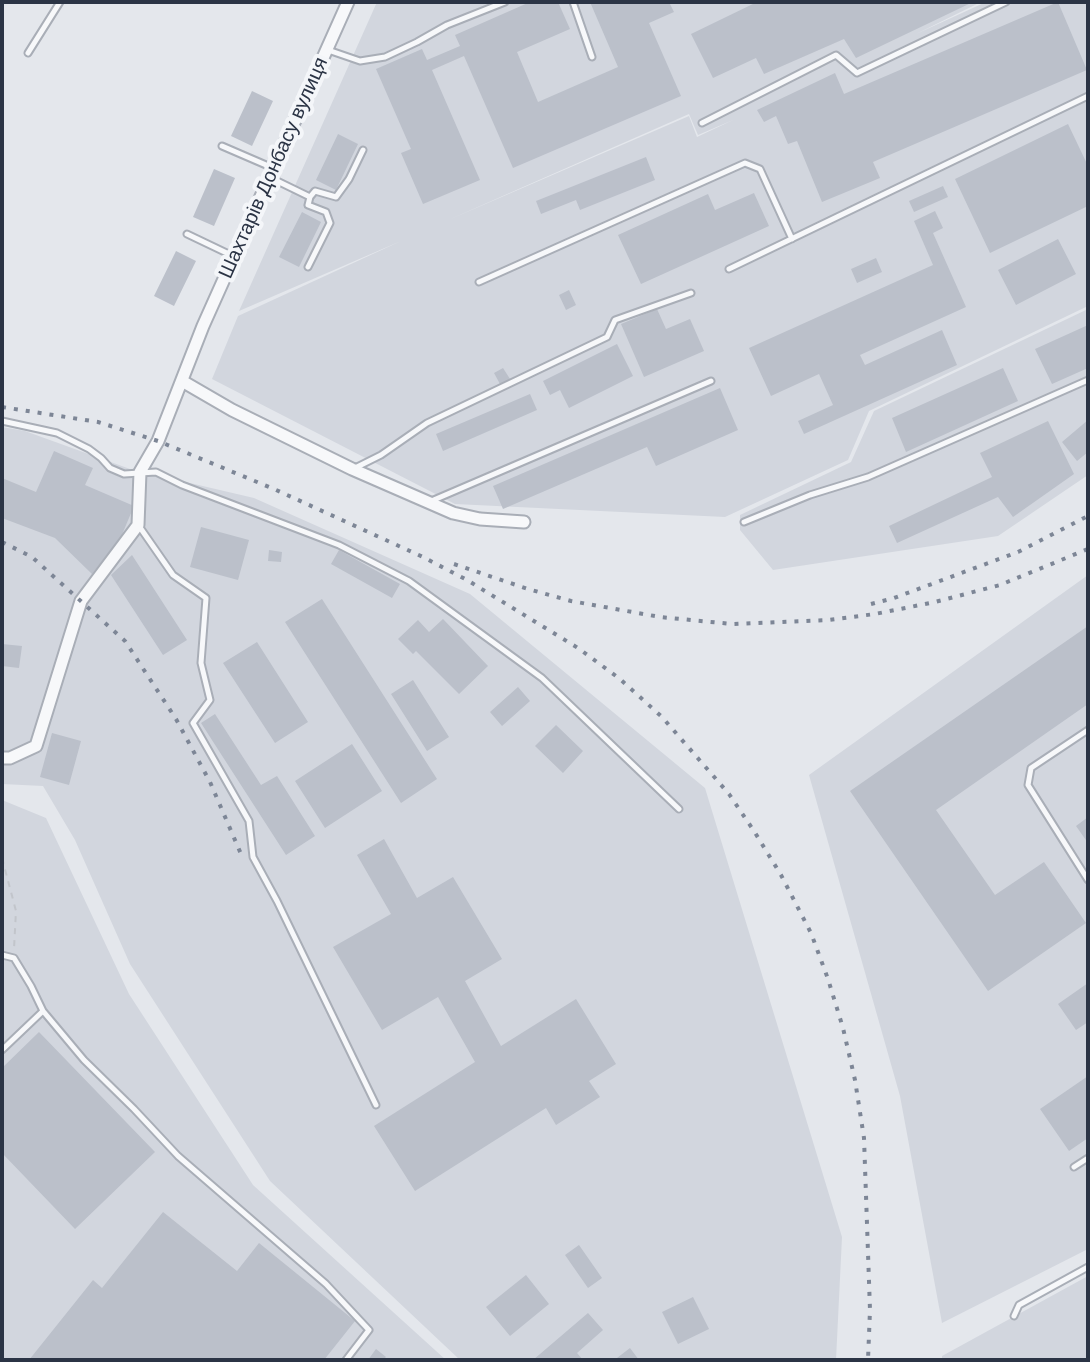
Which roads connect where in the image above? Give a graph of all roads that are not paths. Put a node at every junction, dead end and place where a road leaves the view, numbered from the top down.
1 (60, 2) edge
2 (505, 2) edge
3 (573, 2) edge
4 (1006, 2) edge
5 (346, 5) edge
6 (327, 50) junction
7 (28, 53) dead end
8 (592, 57) dead end
9 (1088, 96) edge
10 (702, 123) dead end
11 (222, 146) dead end
12 (363, 150) dead end
13 (272, 173) junction
14 (310, 197) junction
15 (187, 234) dead end
16 (792, 239) junction
17 (234, 256) junction
18 (308, 267) dead end
19 (729, 269) dead end
20 (479, 282) dead end
21 (691, 293) dead end
22 (1088, 380) edge
23 (182, 381) junction
24 (711, 381) dead end
25 (2, 421) edge
26 (352, 469) junction
27 (140, 472) junction
28 (428, 502) junction
29 (524, 522) dead end
30 (744, 522) dead end
31 (138, 525) junction
32 (1088, 730) edge
33 (2, 758) edge
34 (679, 809) dead end
35 (1088, 880) edge
36 (2, 955) edge
37 (43, 1011) junction
38 (2, 1050) edge
39 (376, 1105) dead end
40 (1088, 1158) edge
41 (1074, 1167) dead end
42 (1088, 1267) edge
43 (1014, 1316) dead end
44 (346, 1360) edge

1 - 7 lane
2 - 6 lane
3 - 8 lane
4 - 10 lane
5 - 6 street, Шахтарів Донбасу вулиця
6 - 13 street, Шахтарів Донбасу вулиця
9 - 16 lane
11 - 13 lane
12 - 14 lane
13 - 14 lane
13 - 17 street, Шахтарів Донбасу вулиця
14 - 18 lane
15 - 17 lane
16 - 19 lane
16 - 20 lane
17 - 23 street, Шахтарів Донбасу вулиця
21 - 26 lane
22 - 30 lane
23 - 26 street
23 - 27 street, Шахтарів Донбасу вулиця
24 - 28 lane
25 - 27 lane
26 - 28 street
27 - 31 street
27 - 34 lane
28 - 29 street
31 - 33 street
31 - 39 lane
32 - 35 lane
36 - 37 lane
37 - 38 lane
37 - 44 lane
40 - 41 lane
42 - 43 lane

